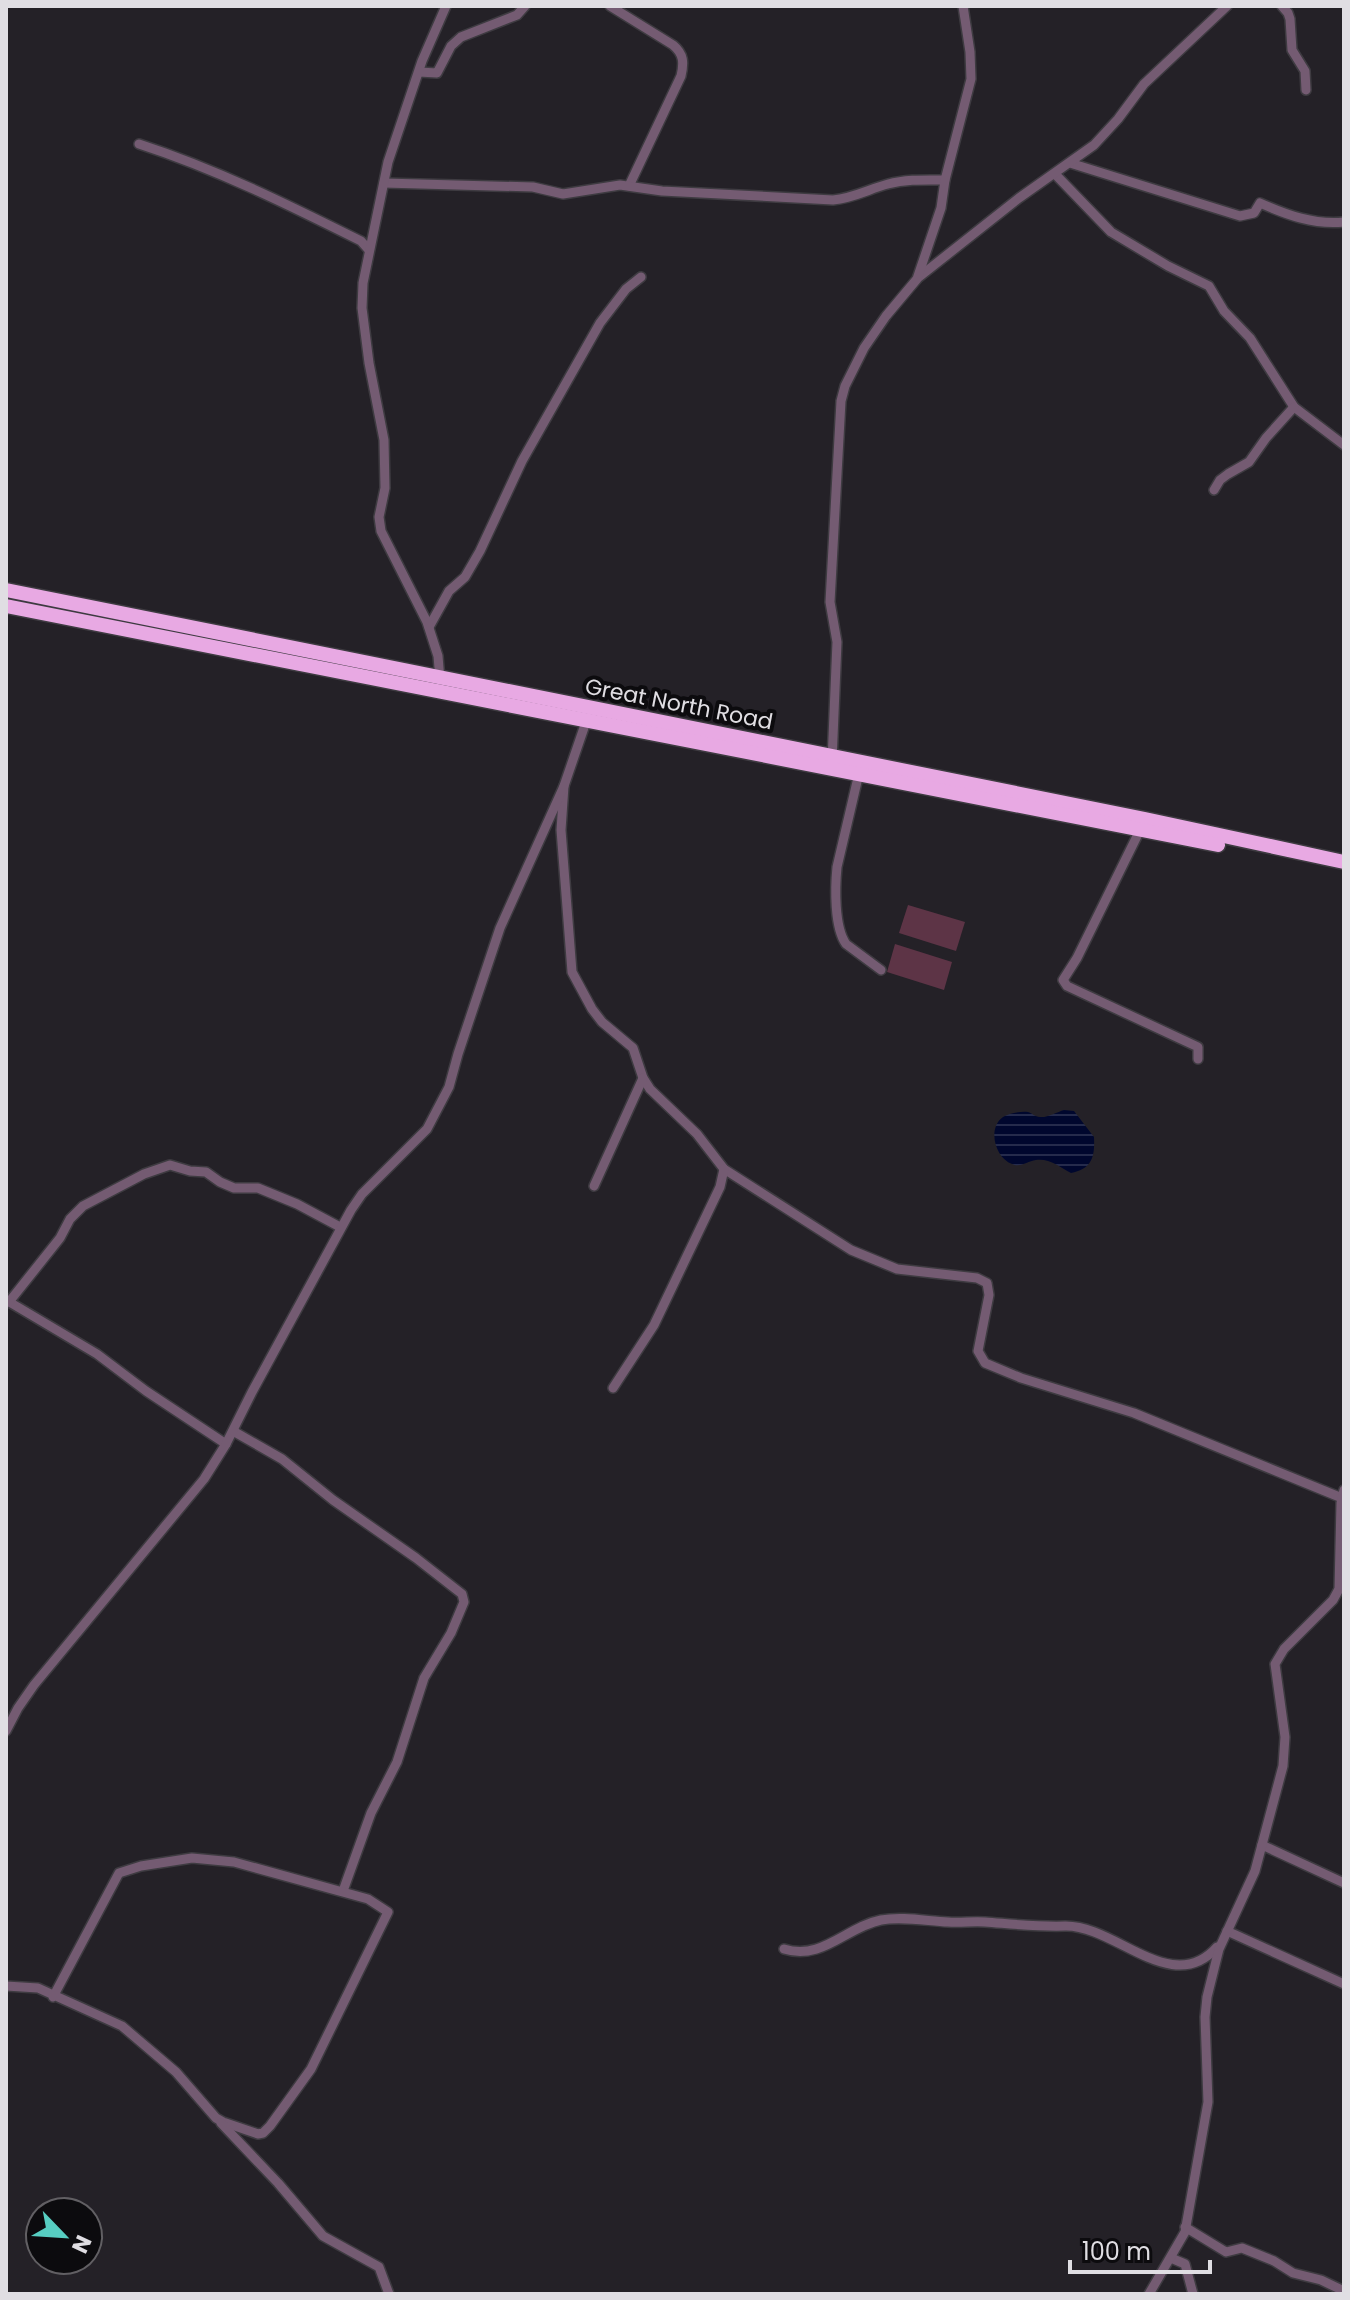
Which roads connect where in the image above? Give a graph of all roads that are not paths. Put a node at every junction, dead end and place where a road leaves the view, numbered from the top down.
1 (446, 6) edge
2 (525, 6) edge
3 (610, 6) edge
4 (963, 6) edge
5 (1227, 6) edge
6 (1282, 6) edge
7 (419, 72) junction
8 (1306, 90) dead end
9 (139, 144) dead end
10 (1070, 163) junction
11 (1055, 174) junction
12 (945, 180) junction
13 (384, 183) junction
14 (629, 186) junction
15 (1344, 222) edge
16 (369, 250) junction
17 (641, 277) dead end
18 (917, 279) junction
19 (1294, 407) junction
20 (1344, 431) edge
21 (1341, 443) edge
22 (1214, 490) dead end
23 (6, 590) edge
24 (6, 606) edge
25 (429, 627) junction
26 (440, 684) junction
27 (589, 714) junction
28 (832, 762) junction
29 (860, 768) junction
30 (564, 786) junction
31 (1143, 824) junction
32 (1344, 862) edge
33 (1344, 870) edge
34 (881, 970) dead end
35 (1198, 1059) dead end
36 (643, 1078) junction
37 (724, 1169) junction
38 (594, 1186) dead end
39 (340, 1227) junction
40 (8, 1301) edge
41 (613, 1388) dead end
42 (233, 1431) junction
43 (226, 1444) junction
44 (1343, 1494) edge
45 (1342, 1591) edge
46 (6, 1731) edge
47 (1262, 1845) junction
48 (1344, 1883) edge
49 (343, 1891) junction
50 (1227, 1931) junction
51 (1222, 1941) junction
52 (784, 1949) dead end
53 (1344, 1984) edge
54 (6, 1986) edge
55 (53, 1997) junction
56 (216, 2118) junction
57 (1185, 2227) junction
58 (1171, 2258) junction
59 (1344, 2291) edge
60 (389, 2294) edge
61 (1149, 2294) edge
62 (1193, 2294) edge

1 - 7 street
2 - 7 street
3 - 14 street
4 - 12 street
5 - 10 street
6 - 8 street
7 - 13 street
9 - 16 street
10 - 11 street
10 - 15 street
11 - 18 street
11 - 19 street
12 - 14 street
12 - 18 street
13 - 14 street
13 - 16 street
16 - 25 street
17 - 25 street
18 - 28 street
19 - 21 street
19 - 22 street
20 - 21 street
23 - 26 highway, Great North Road
24 - 26 highway, Great North Road
25 - 26 street
26 - 27 highway, Great North Road
27 - 28 highway, Great North Road
27 - 30 street
28 - 29 highway, Great North Road
29 - 31 highway, Great North Road
29 - 34 street
30 - 36 street
30 - 39 street
31 - 32 highway, Great North Road
31 - 33 highway, Great North Road
31 - 35 street
36 - 37 street
36 - 38 street
37 - 41 street
37 - 44 street
39 - 40 street
39 - 42 street
40 - 43 street
42 - 43 street
42 - 49 street
43 - 46 street
44 - 45 street
45 - 47 street
47 - 48 street
47 - 50 street
49 - 55 street
49 - 56 street
50 - 51 street
50 - 53 street
51 - 52 street
51 - 57 street
54 - 55 street
55 - 56 street
56 - 60 street
57 - 58 street
57 - 59 street
58 - 61 street
58 - 62 street

